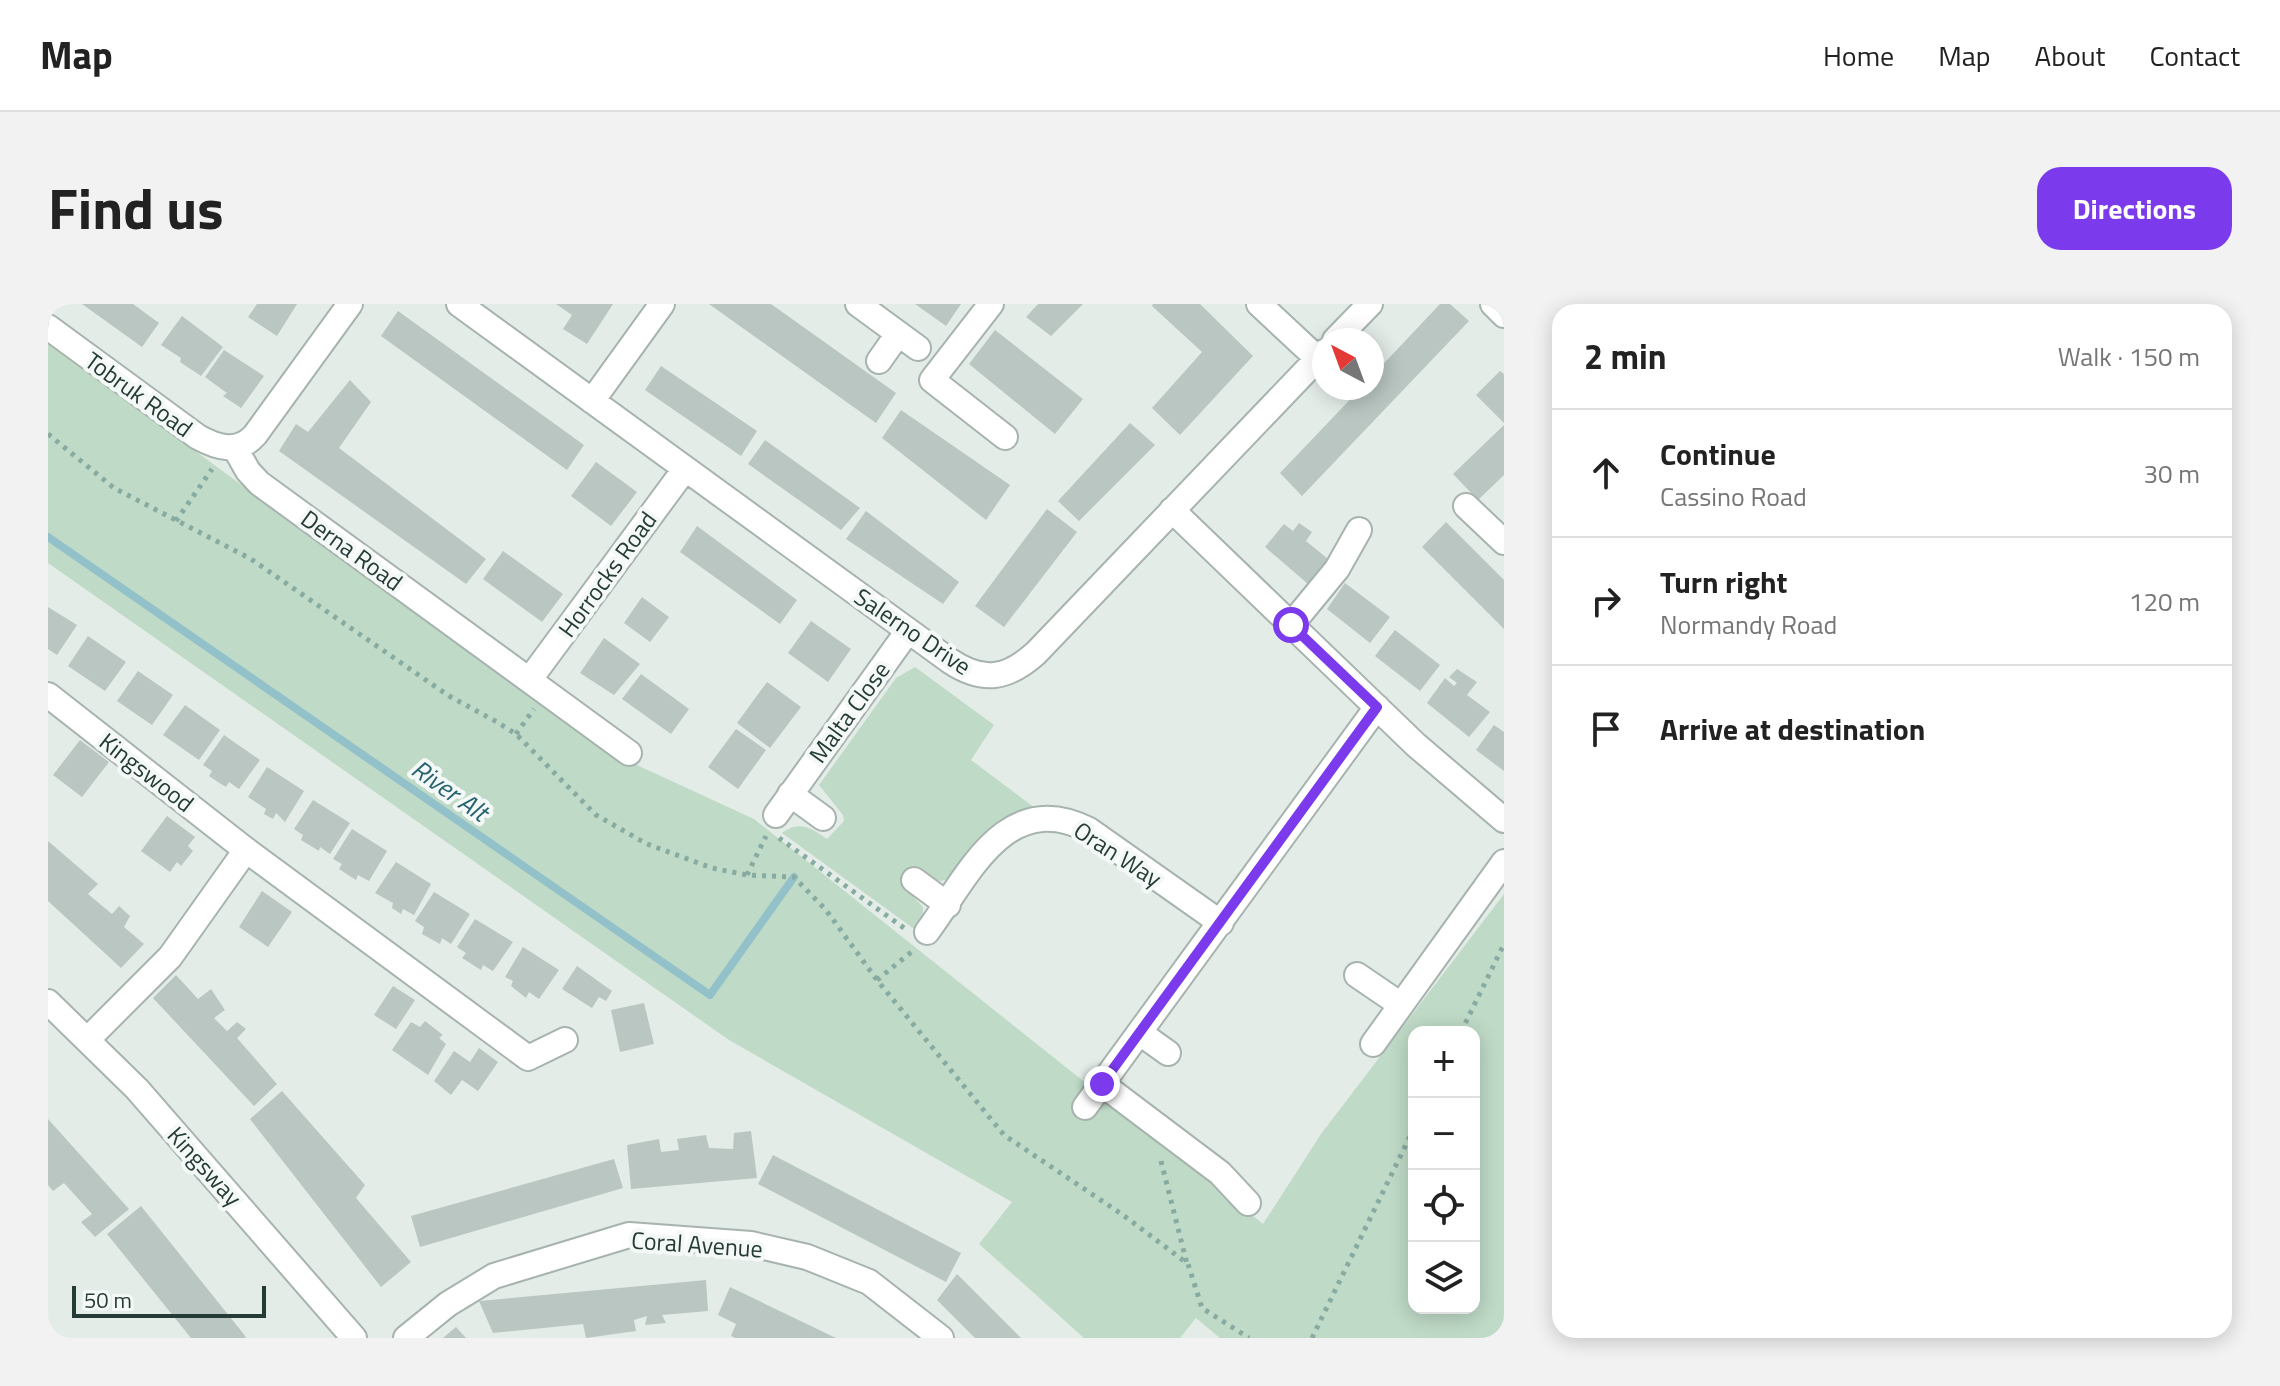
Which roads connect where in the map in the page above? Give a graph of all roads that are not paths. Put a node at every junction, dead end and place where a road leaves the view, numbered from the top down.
1 (350, 304) edge
2 (459, 304) edge
3 (662, 304) edge
4 (858, 304) edge
5 (991, 304) edge
6 (1259, 304) edge
7 (1370, 304) edge
8 (1493, 304) edge
9 (1504, 315) edge
10 (48, 327) edge
11 (1347, 328) edge
12 (1312, 348) edge
13 (879, 361) dead end
14 (1312, 364) edge
15 (592, 401) junction
16 (1005, 437) dead end
17 (231, 448) junction
18 (685, 469) junction
19 (1466, 506) dead end
20 (1172, 510) junction
21 (1359, 530) dead end
22 (1504, 542) edge
23 (1291, 625) junction
24 (908, 631) junction
25 (530, 679) junction
26 (48, 695) edge
27 (1377, 707) junction
28 (629, 753) dead end
29 (790, 794) junction
30 (776, 815) dead end
31 (823, 818) dead end
32 (1504, 820) edge
33 (246, 850) junction
34 (1504, 862) edge
35 (914, 880) dead end
36 (948, 905) junction
37 (1221, 923) junction
38 (925, 937) road end
39 (1357, 975) dead end
40 (48, 1002) edge
41 (1401, 1005) junction
42 (1140, 1033) junction
43 (87, 1040) junction
44 (565, 1040) dead end
45 (1373, 1044) dead end
46 (1168, 1053) dead end
47 (1102, 1084) junction
48 (1085, 1107) dead end
49 (1248, 1203) dead end
50 (354, 1338) edge
51 (406, 1338) edge
52 (941, 1338) edge

1 - 17 street
2 - 15 street, Salerno Drive
3 - 15 street
4 - 13 street
5 - 16 street
6 - 12 street
7 - 11 street
8 - 9 street
10 - 17 street, Tobruk Road
14 - 20 street, Salerno Drive
15 - 18 street, Salerno Drive
17 - 25 street, Derna Road
18 - 24 street, Salerno Drive
18 - 25 street, Horrocks Road
19 - 22 street
20 - 23 street
20 - 24 street, Salerno Drive
21 - 23 street
23 - 27 street
24 - 29 street, Malta Close
25 - 28 street, Derna Road
26 - 33 street, Kingswood
27 - 32 street
27 - 37 street
29 - 30 street, Malta Close
29 - 31 street
33 - 43 street
33 - 44 street, Kingswood
34 - 41 street
35 - 36 street
36 - 37 street, Oran Way
36 - 38 street, Oran Way
37 - 42 street
39 - 41 street
40 - 43 street, Kingsway
41 - 45 street
42 - 46 street
42 - 47 street
43 - 50 street, Kingsway
47 - 48 street
47 - 49 street
51 - 52 street, Coral Avenue

